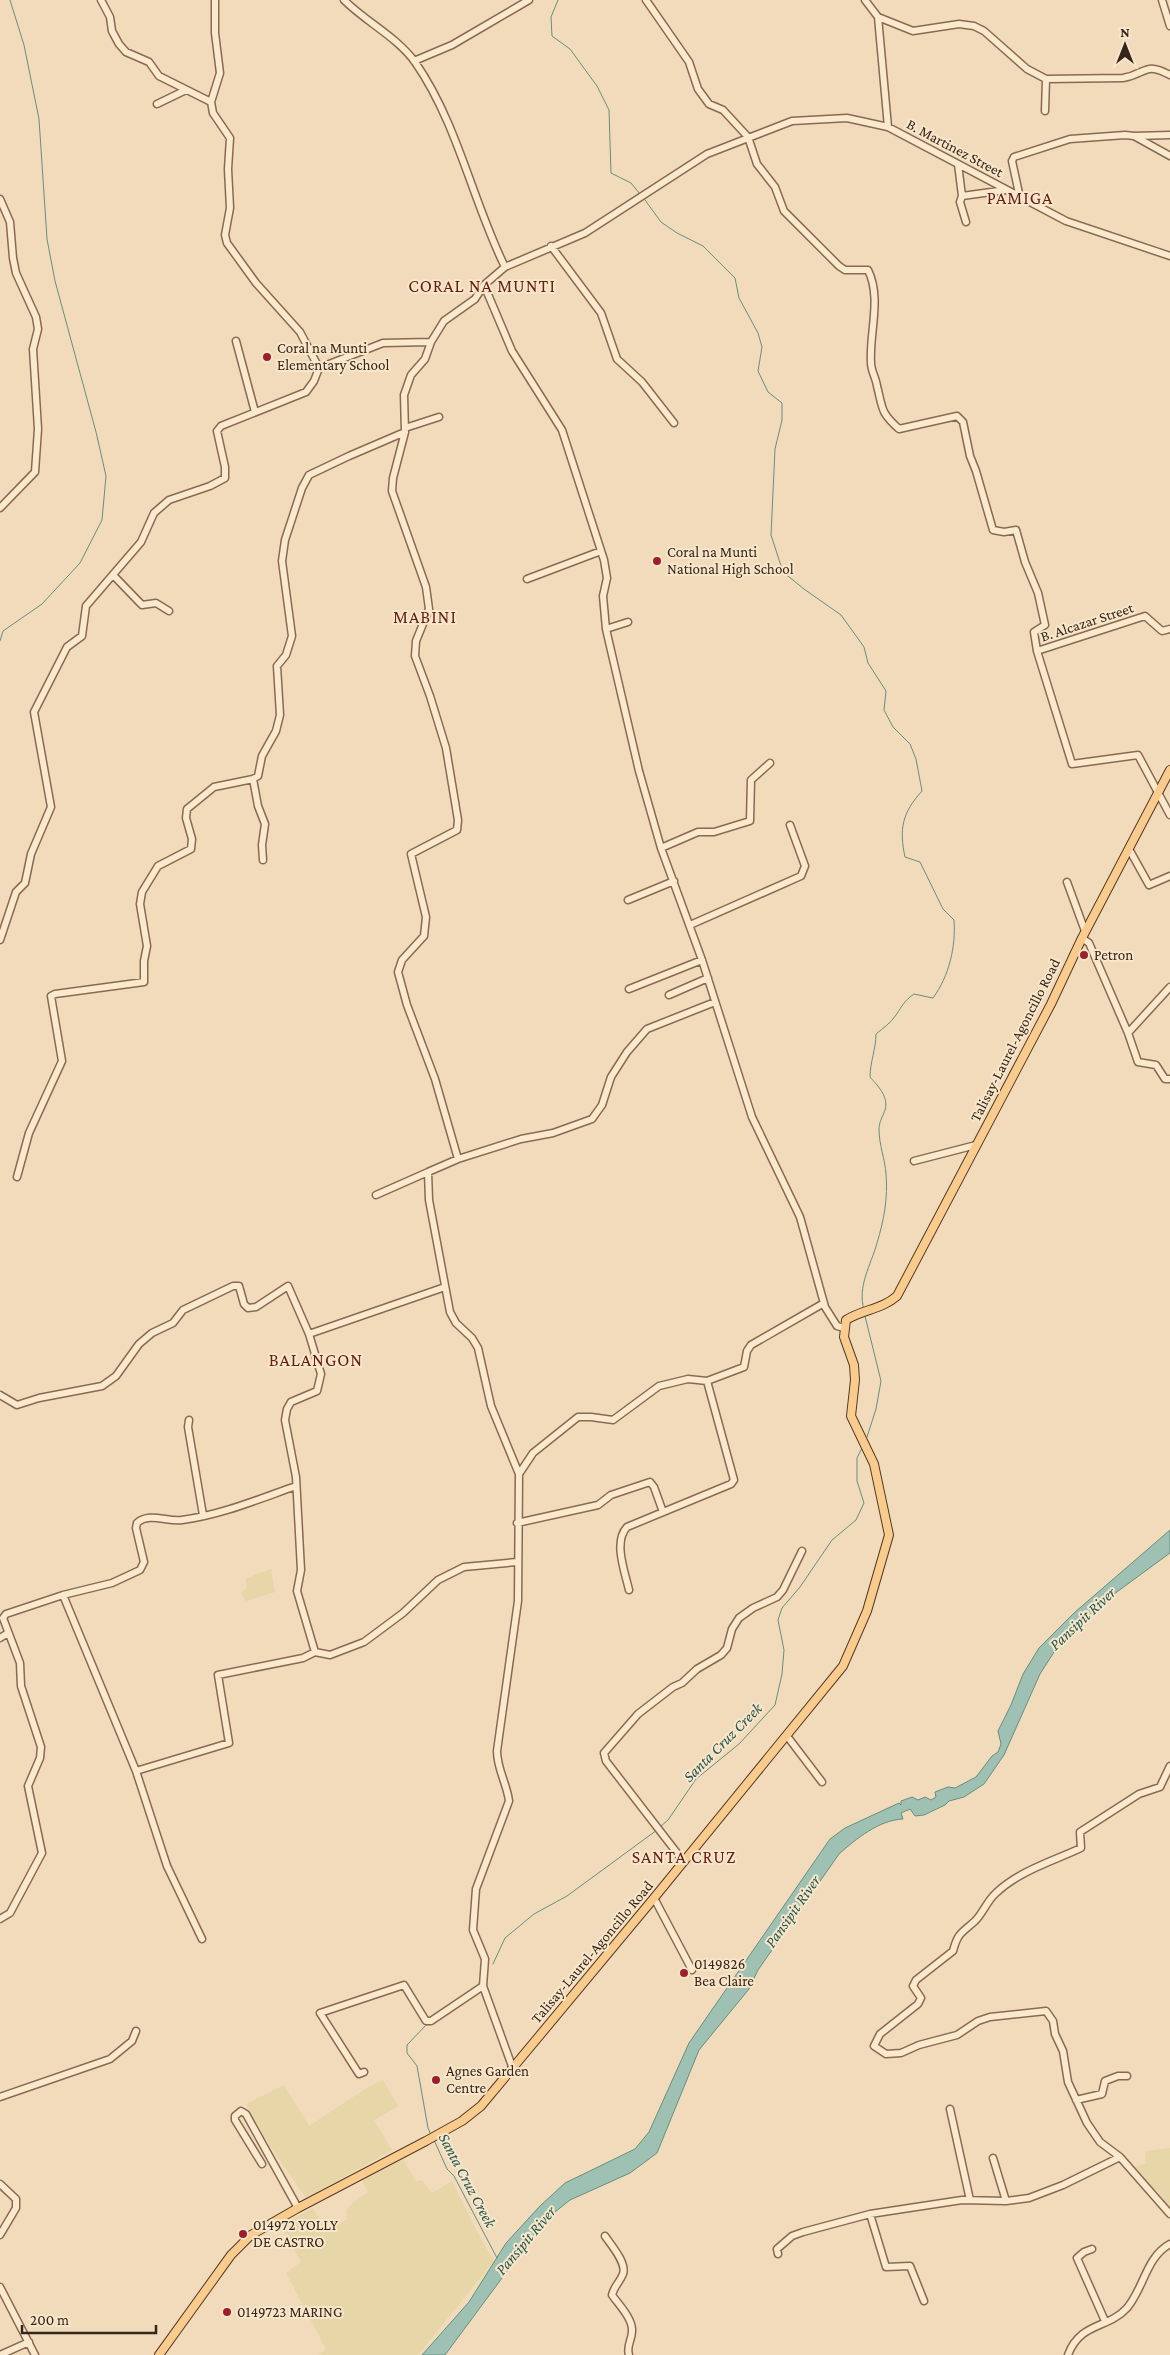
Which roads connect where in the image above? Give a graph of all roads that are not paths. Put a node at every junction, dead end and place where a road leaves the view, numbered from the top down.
1 (101, 0) edge
2 (215, 0) edge
3 (344, 0) edge
4 (529, 0) edge
5 (646, 0) edge
6 (865, 0) edge
7 (1162, 0) edge
8 (878, 17) junction
9 (1170, 26) edge
10 (414, 61) junction
11 (1170, 75) edge
12 (1046, 79) junction
13 (186, 90) junction
14 (211, 102) junction
15 (157, 104) dead end
16 (1045, 111) dead end
17 (888, 126) junction
18 (1170, 135) edge
19 (1134, 136) junction
20 (748, 137) junction
21 (1170, 156) edge
22 (958, 164) junction
23 (1006, 190) junction
24 (962, 196) junction
25 (1020, 198) junction
26 (0, 199) edge
27 (966, 222) dead end
28 (551, 246) junction
29 (1170, 256) edge
30 (505, 267) junction
31 (484, 285) junction
32 (236, 341) dead end
33 (431, 342) junction
34 (319, 368) junction
35 (255, 412) junction
36 (439, 417) dead end
37 (674, 423) dead end
38 (405, 430) junction
39 (0, 508) edge
40 (601, 551) junction
41 (114, 576) junction
42 (527, 579) dead end
43 (169, 611) dead end
44 (628, 622) dead end
45 (1170, 628) edge
46 (606, 629) junction
47 (1037, 652) junction
48 (770, 763) dead end
49 (1170, 770) edge
50 (253, 779) junction
51 (1158, 793) junction
52 (1170, 815) edge
53 (790, 825) dead end
54 (661, 848) junction
55 (1129, 849) junction
56 (264, 860) dead end
57 (1170, 876) edge
58 (674, 881) junction
59 (1067, 882) dead end
60 (628, 900) dead end
61 (690, 925) junction
62 (1084, 934) junction
63 (0, 940) edge
64 (702, 960) junction
65 (708, 978) junction
66 (1170, 987) edge
67 (629, 989) dead end
68 (669, 995) dead end
69 (715, 1002) junction
70 (1128, 1033) junction
71 (1170, 1079) edge
72 (976, 1145) junction
73 (458, 1159) junction
74 (914, 1161) dead end
75 (428, 1172) junction
76 (17, 1177) dead end
77 (376, 1195) dead end
78 (444, 1287) junction
79 (824, 1304) junction
80 (844, 1328) junction
81 (309, 1334) junction
82 (707, 1381) junction
83 (0, 1395) edge
84 (189, 1420) dead end
85 (519, 1474) junction
86 (296, 1486) junction
87 (662, 1512) junction
88 (203, 1515) junction
89 (517, 1523) junction
90 (802, 1551) dead end
91 (517, 1562) junction
92 (629, 1590) dead end
93 (63, 1594) junction
94 (8, 1633) junction
95 (0, 1638) edge
96 (315, 1652) junction
97 (787, 1736) junction
98 (1170, 1766) edge
99 (136, 1771) junction
100 (822, 1782) dead end
101 (684, 1862) junction
102 (654, 1898) junction
103 (0, 1919) edge
104 (202, 1939) dead end
105 (692, 1970) dead end
106 (484, 1986) junction
107 (136, 2031) dead end
108 (513, 2069) junction
109 (364, 2072) dead end
110 (1127, 2076) dead end
111 (0, 2097) edge
112 (1076, 2100) junction
113 (950, 2109) dead end
114 (1120, 2156) junction
115 (994, 2158) dead end
116 (262, 2164) dead end
117 (0, 2184) edge
118 (970, 2200) junction
119 (1006, 2201) junction
120 (298, 2208) junction
121 (870, 2214) junction
122 (1170, 2214) edge
123 (0, 2236) edge
124 (605, 2236) dead end
125 (1170, 2244) edge
126 (1092, 2250) dead end
127 (778, 2254) dead end
128 (0, 2287) edge
129 (924, 2301) dead end
130 (1105, 2321) junction
131 (29, 2342) junction
132 (0, 2355) edge
133 (36, 2355) edge
134 (159, 2355) edge
135 (629, 2355) edge
136 (1068, 2355) edge

1 - 13 street
2 - 14 street
3 - 10 street
4 - 10 street
5 - 20 street
6 - 8 street
7 - 9 street
8 - 12 street
8 - 17 street
10 - 30 street
11 - 12 street
12 - 16 street
13 - 14 street
13 - 15 street
14 - 34 street
17 - 20 street, B. Martinez Street
17 - 22 street, B. Martinez Street
18 - 19 street
19 - 21 street
19 - 25 street
20 - 28 street, B. Martinez Street
20 - 47 street
22 - 23 street, B. Martinez Street
22 - 24 street
23 - 24 street
23 - 25 street, B. Martinez Street
24 - 27 street
25 - 29 street, B. Martinez Street
26 - 39 street
28 - 30 street, B. Martinez Street
28 - 37 street
30 - 31 street, B. Martinez Street
31 - 33 street, B. Martinez Street
31 - 40 street
32 - 35 street
33 - 34 street
33 - 38 street, B. Martinez Street
34 - 35 street
35 - 41 street
36 - 38 street
38 - 50 street
38 - 73 street, B. Martinez Street
40 - 42 street
40 - 46 street
41 - 43 street
41 - 63 street
44 - 46 street
45 - 47 street, B. Alcazar Street
46 - 54 street
47 - 51 street
48 - 54 street
49 - 51 main road, Talisay-Laurel-Agoncillo Road
50 - 56 street
50 - 76 street
51 - 52 street
51 - 55 main road, Talisay-Laurel-Agoncillo Road
53 - 61 street
54 - 58 street
55 - 57 street
55 - 62 main road, Talisay-Laurel-Agoncillo Road
58 - 60 street
58 - 61 street
59 - 62 street
61 - 64 street
62 - 70 street
62 - 72 main road, Talisay-Laurel-Agoncillo Road
64 - 65 street
64 - 67 street
65 - 68 street
65 - 69 street
66 - 70 street
69 - 73 street
69 - 79 street
70 - 71 street
72 - 74 street
72 - 80 main road, Talisay-Laurel-Agoncillo Road
73 - 75 street
75 - 77 street
75 - 78 street
78 - 81 street
78 - 85 street
79 - 80 street
79 - 82 street
80 - 97 main road, Talisay-Laurel-Agoncillo Road
81 - 83 street
81 - 86 street
82 - 85 street
82 - 87 street
84 - 88 street
85 - 89 street
86 - 88 street
86 - 96 street
87 - 89 street
87 - 92 street
88 - 93 street
89 - 91 street
90 - 101 street
91 - 96 street
91 - 106 street
93 - 94 street
93 - 99 street
94 - 95 street
94 - 103 street
96 - 99 street
97 - 100 street
97 - 101 main road, Talisay-Laurel-Agoncillo Road
98 - 112 street
99 - 104 street
101 - 102 main road, Talisay-Laurel-Agoncillo Road
102 - 105 street
102 - 108 main road, Talisay-Laurel-Agoncillo Road
106 - 108 street
106 - 109 street
107 - 111 street
108 - 120 main road, Talisay-Laurel-Agoncillo Road
110 - 112 street
112 - 114 street
113 - 118 street
114 - 119 street
114 - 122 street
115 - 119 street
116 - 120 street
117 - 123 street
118 - 119 street
118 - 121 street
120 - 134 main road, Talisay-Laurel-Agoncillo Road
121 - 127 street
121 - 129 street
124 - 135 street
125 - 130 street
126 - 130 street
128 - 131 street
130 - 136 street
131 - 132 street
131 - 133 street

